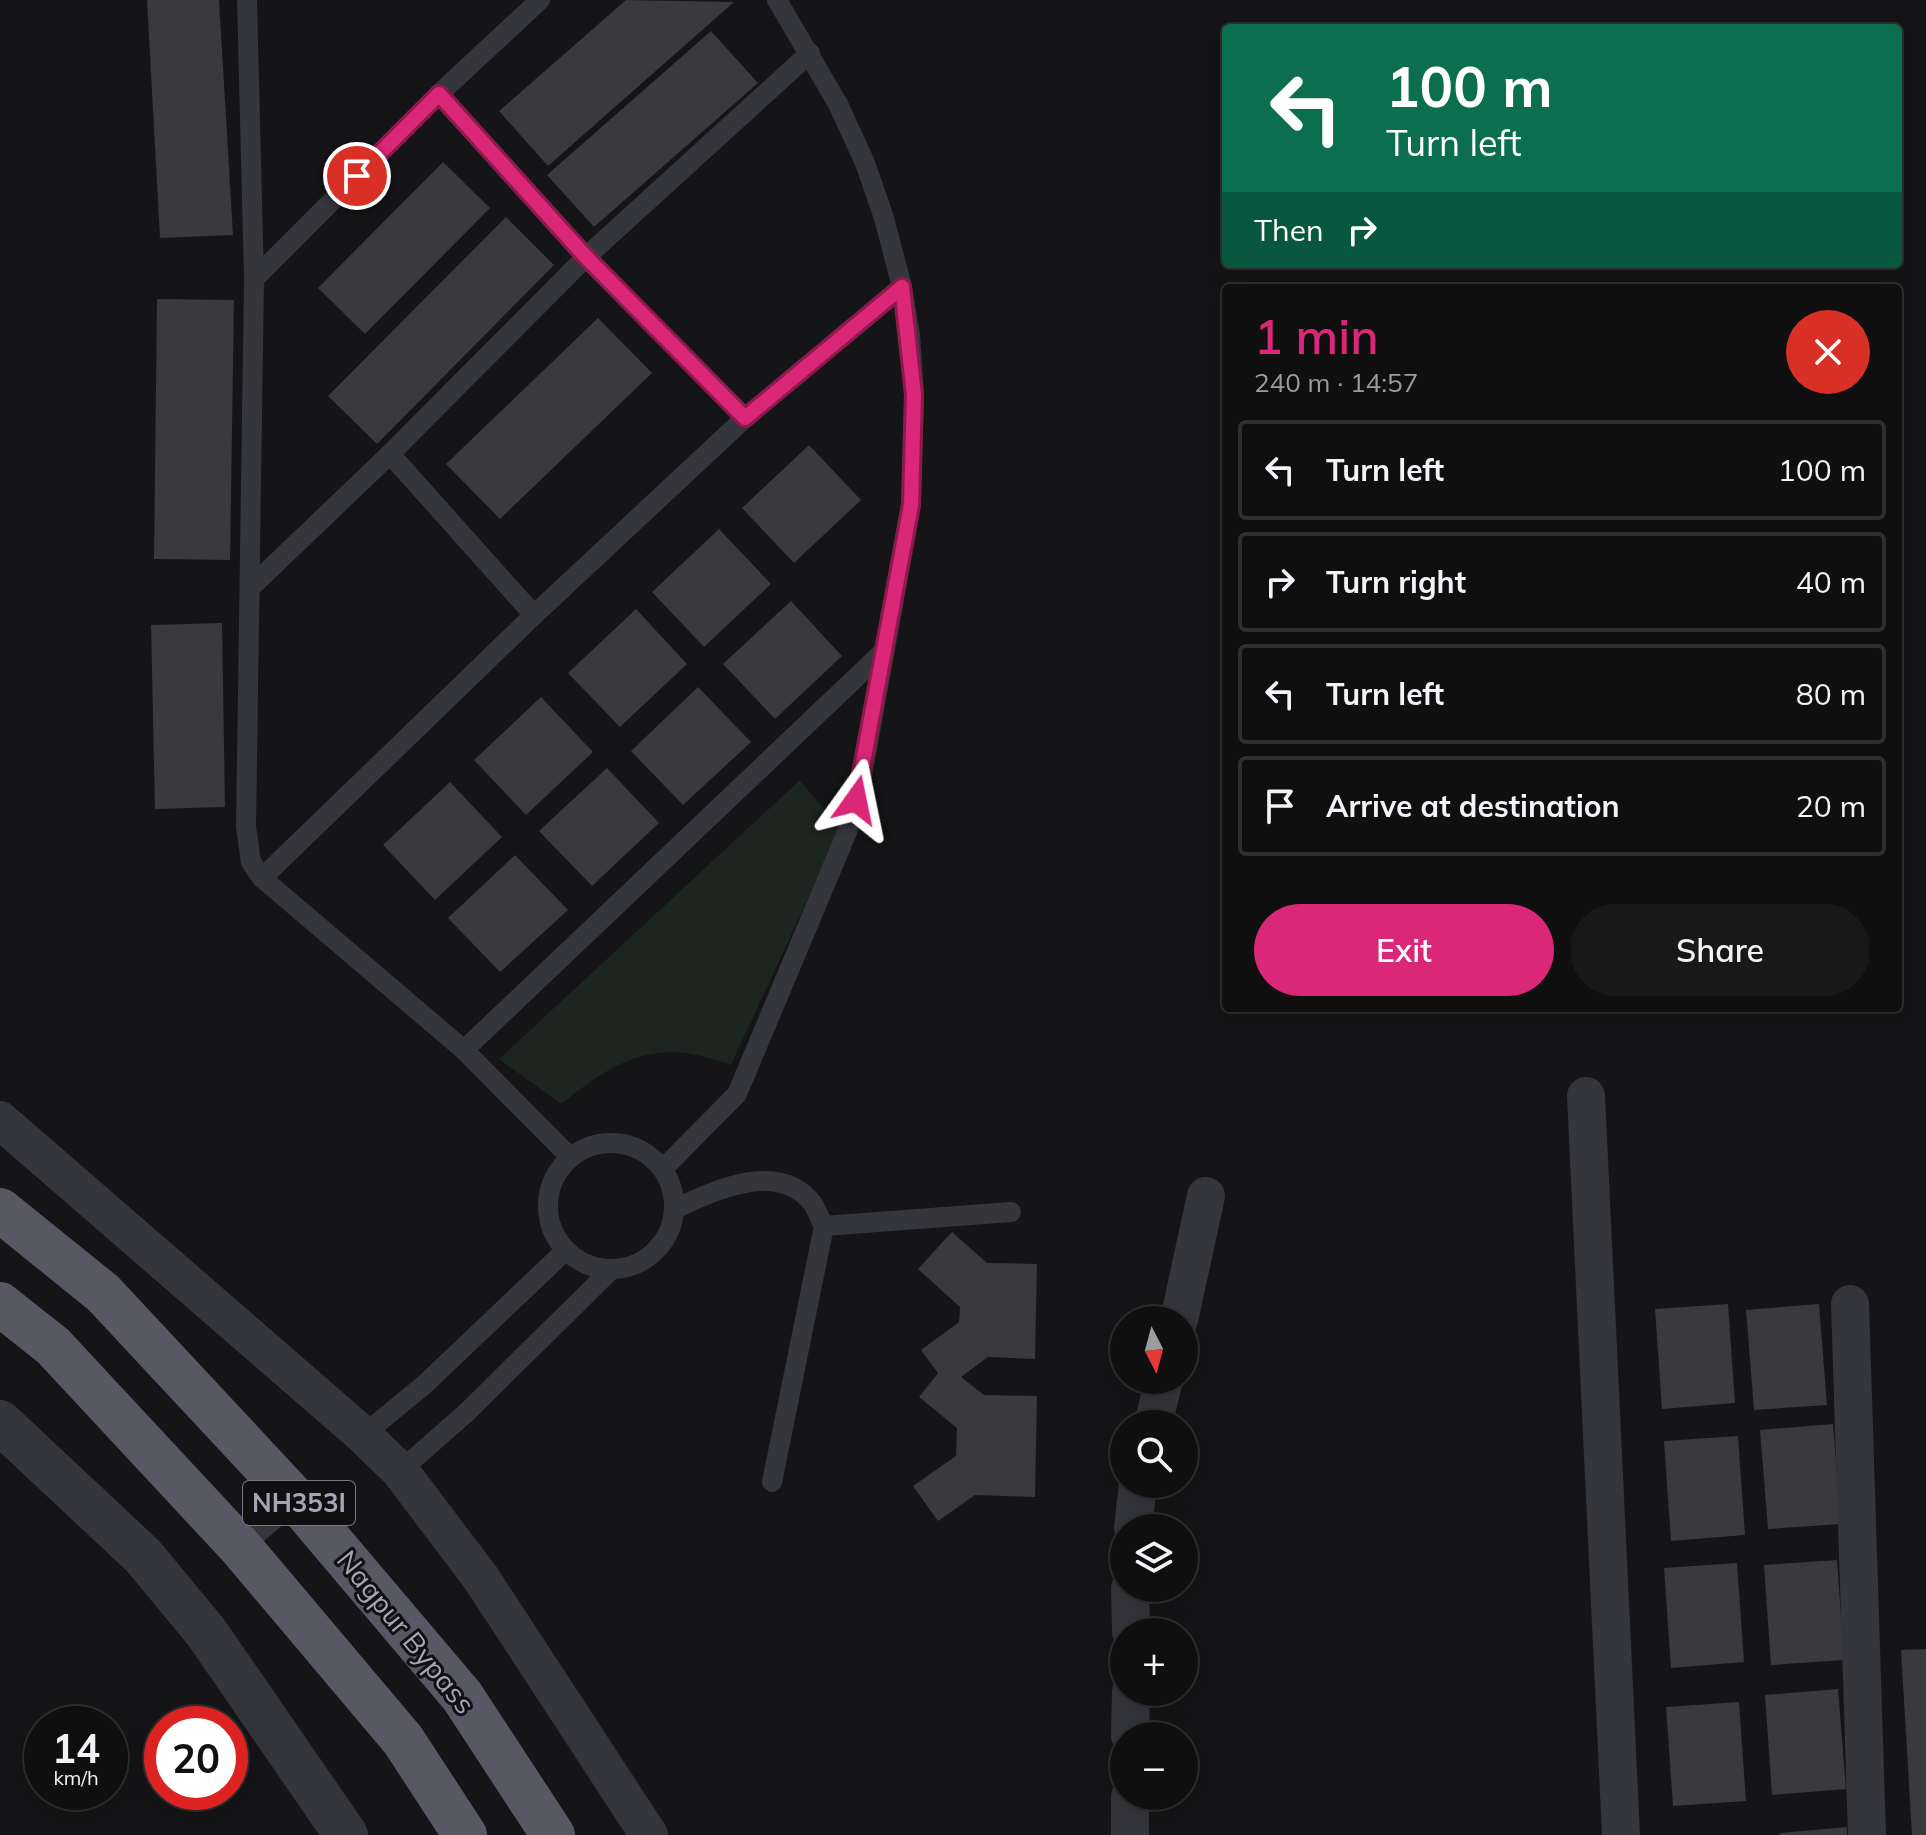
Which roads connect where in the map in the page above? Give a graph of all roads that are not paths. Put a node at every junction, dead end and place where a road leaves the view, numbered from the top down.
1 (247, 0) edge
2 (540, 0) edge
3 (777, 0) edge
4 (810, 53) junction
5 (439, 94) junction
6 (586, 257) junction
7 (254, 279) junction
8 (902, 287) junction
9 (745, 418) junction
10 (390, 454) junction
11 (250, 588) junction
12 (534, 615) junction
13 (885, 650) junction
14 (262, 878) junction
15 (464, 1050) junction
16 (1586, 1096) dead end
17 (0, 1120) edge
18 (570, 1157) junction
19 (663, 1169) junction
20 (1206, 1196) dead end
21 (675, 1209) junction
22 (0, 1210) edge
23 (1011, 1212) dead end
24 (824, 1226) junction
25 (565, 1251) junction
26 (612, 1269) junction
27 (0, 1304) edge
28 (1850, 1304) dead end
29 (1182, 1306) edge
30 (0, 1422) edge
31 (363, 1435) junction
32 (400, 1471) junction
33 (772, 1482) dead end
34 (296, 1500) junction
35 (241, 1548) junction
36 (1130, 1810) edge
37 (346, 1835) edge
38 (465, 1835) edge
39 (553, 1835) edge
40 (649, 1835) edge
41 (1130, 1835) edge
42 (1621, 1835) edge
43 (1867, 1835) edge

1 - 7 lane
2 - 5 lane
3 - 4 lane
4 - 6 lane
4 - 8 lane
5 - 6 lane
5 - 7 lane
6 - 9 lane
6 - 10 lane
7 - 11 lane
8 - 9 lane
8 - 13 lane
9 - 12 lane
10 - 11 lane
10 - 12 lane
11 - 14 lane
12 - 14 lane
13 - 15 lane
13 - 19 lane
14 - 15 lane
15 - 18 lane
16 - 42 street
17 - 31 street
18 - 19 lane
18 - 25 lane
19 - 21 lane
20 - 29 street
21 - 24 lane
21 - 26 lane
22 - 34 highway, Nagpur Bypass / NH353I
23 - 24 lane
24 - 33 lane
25 - 26 lane
25 - 31 lane
26 - 32 lane
27 - 35 highway, NH353I
28 - 43 street
30 - 37 street
31 - 32 street
32 - 40 street
34 - 35 lane
34 - 39 highway, Nagpur Bypass / NH353I
35 - 38 highway, NH353I
36 - 41 street

